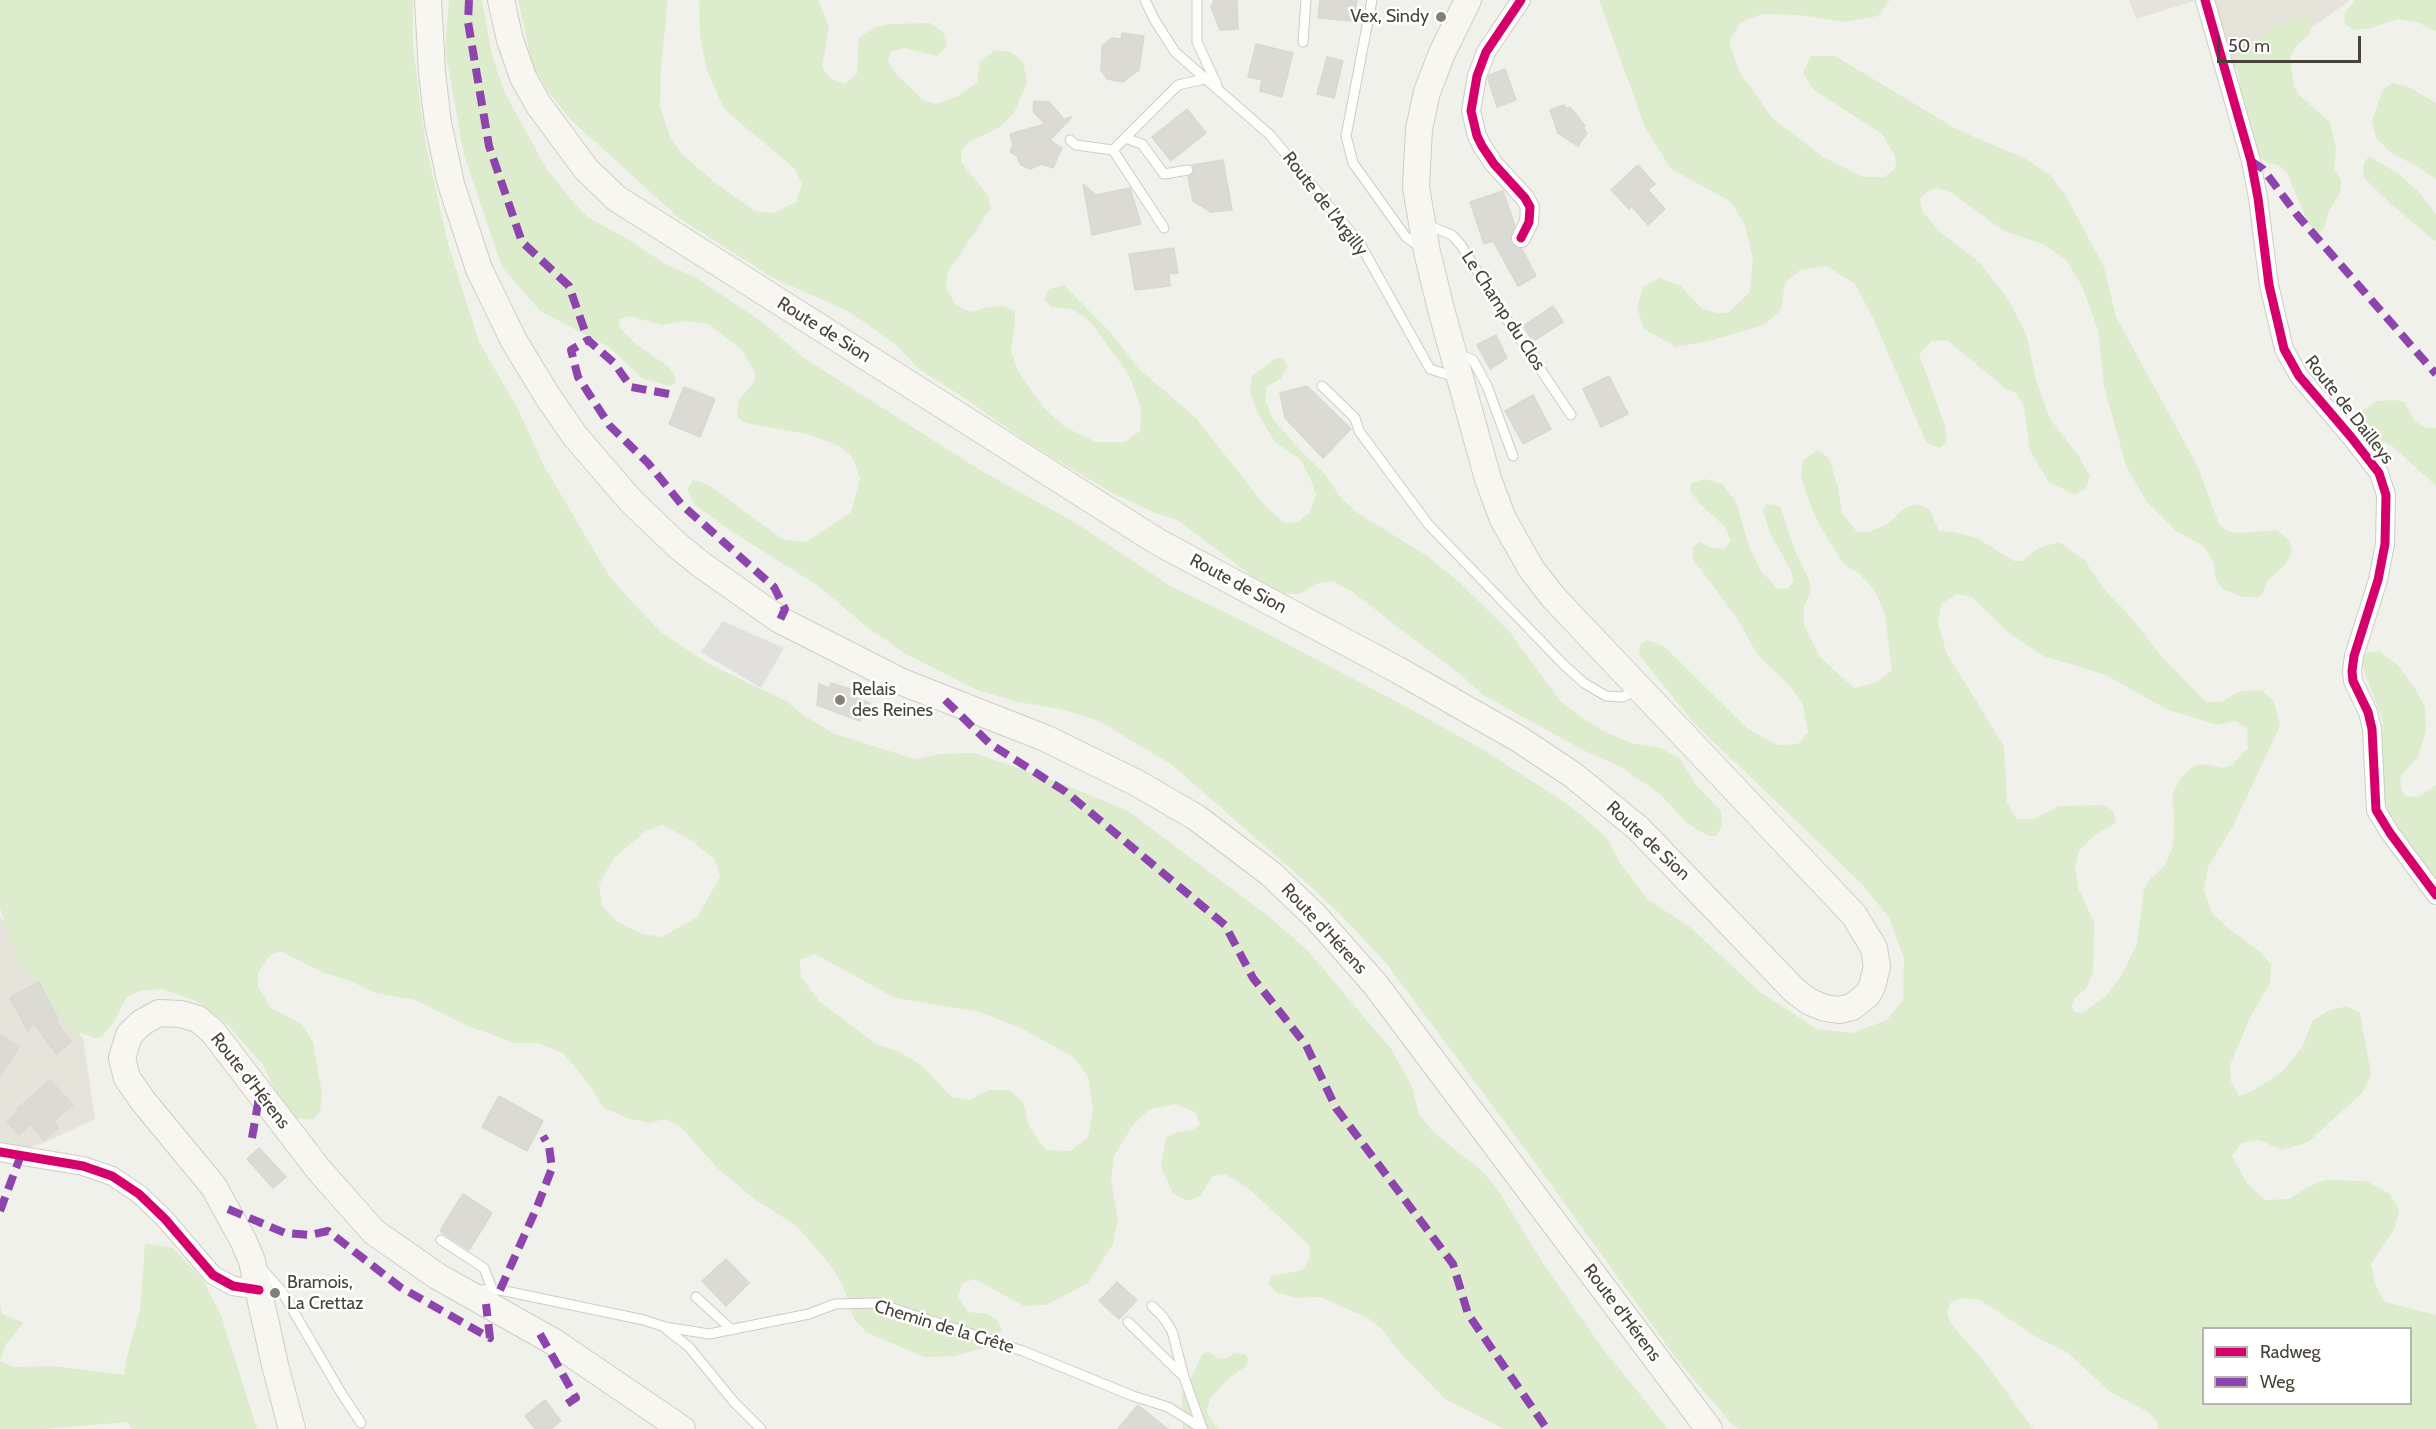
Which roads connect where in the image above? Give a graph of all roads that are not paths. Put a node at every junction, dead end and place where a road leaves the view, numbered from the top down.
1 (428, 0) edge
2 (501, 0) edge
3 (1145, 0) edge
4 (1197, 0) edge
5 (1306, 0) edge
6 (1372, 0) edge
7 (1468, 0) edge
8 (1521, 0) edge
9 (2205, 0) edge
10 (1303, 42) dead end
11 (1205, 79) junction
12 (1219, 90) junction
13 (1125, 138) junction
14 (1070, 140) dead end
15 (1113, 150) junction
16 (1188, 170) dead end
17 (1422, 224) junction
18 (1164, 228) dead end
19 (1521, 238) dead end
20 (1427, 252) junction
21 (1454, 352) junction
22 (1461, 379) junction
23 (1322, 386) dead end
24 (1571, 415) dead end
25 (1513, 456) dead end
26 (1639, 688) junction
27 (2436, 895) edge
28 (0, 1152) edge
29 (441, 1240) dead end
30 (252, 1262) junction
31 (492, 1289) junction
32 (259, 1290) junction
33 (461, 1290) junction
34 (696, 1297) dead end
35 (1152, 1306) dead end
36 (1128, 1322) dead end
37 (664, 1327) junction
38 (732, 1330) junction
39 (1184, 1377) junction
40 (361, 1423) dead end
41 (292, 1429) edge
42 (682, 1429) edge
43 (761, 1429) edge
44 (1203, 1429) edge
45 (1709, 1429) edge

1 - 45 main road, Route d'Hérens
2 - 26 main road, Route de Sion
3 - 11 lane, Route de l'Argilly
4 - 12 lane, Route de l'Argilly
5 - 10 lane
6 - 20 lane
7 - 17 main road, Route de Sion
8 - 19 street
9 - 27 street, Route de Dailleys
11 - 12 lane, Route de l'Argilly
11 - 13 lane
12 - 22 lane, Route de l'Argilly
13 - 15 lane
13 - 16 lane
14 - 15 lane
15 - 18 lane
17 - 20 main road, Route de Sion
17 - 24 lane, Le Champ du Clos
20 - 21 main road, Route de Sion
21 - 22 main road, Route de Sion
21 - 25 lane
22 - 26 main road, Route de Sion
23 - 26 lane
28 - 32 street
29 - 31 lane
30 - 32 main road, Route d'Hérens
30 - 33 main road, Route d'Hérens
30 - 40 lane
31 - 33 lane, Chemin de la Crête
31 - 37 lane, Chemin de la Crête
32 - 41 main road, Route d'Hérens
33 - 42 main road, Route d'Hérens
34 - 38 lane
35 - 39 lane
36 - 39 lane
37 - 38 lane, Chemin de la Crête
37 - 43 lane
38 - 44 lane, Chemin de la Crête
39 - 44 lane

